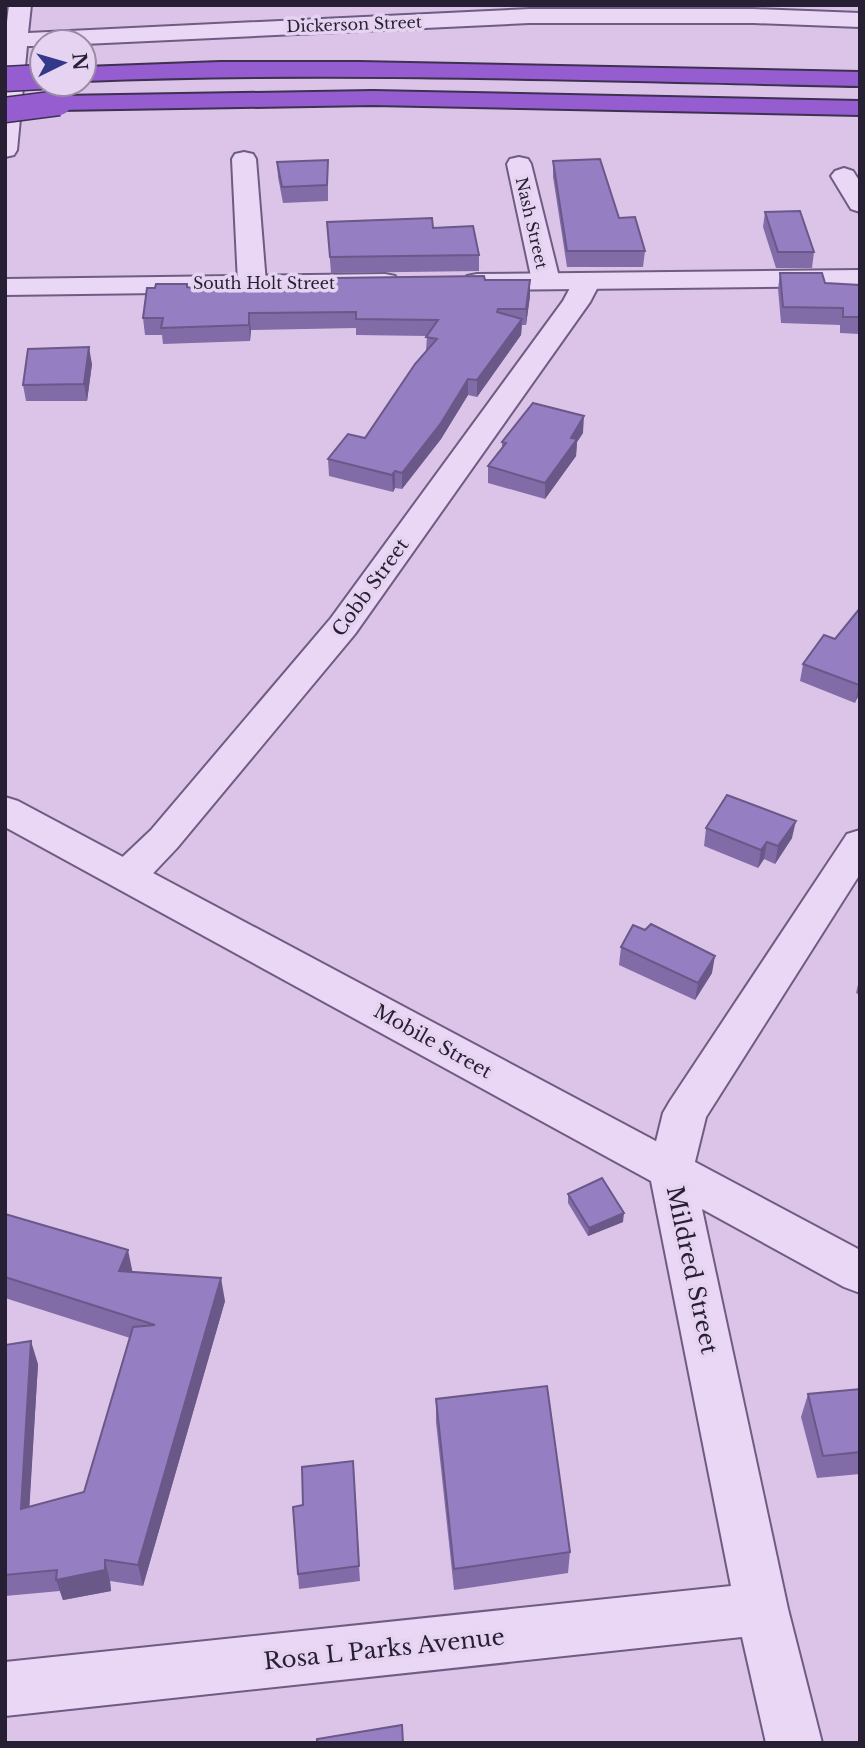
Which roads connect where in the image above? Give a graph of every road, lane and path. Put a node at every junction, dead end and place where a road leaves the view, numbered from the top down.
1 (20, 5) edge
2 (752, 11) edge
3 (860, 20) edge
4 (17, 40) junction
5 (98, 74) edge
6 (28, 76) edge
7 (5, 77) edge
8 (860, 79) edge
9 (5, 108) edge
10 (860, 108) edge
11 (5, 150) edge
12 (244, 159) dead end
13 (519, 164) dead end
14 (844, 176) dead end
15 (860, 204) edge
16 (860, 278) edge
17 (545, 281) junction
18 (587, 281) junction
19 (406, 282) edge
20 (448, 282) edge
21 (252, 283) junction
22 (5, 287) edge
23 (5, 810) edge
24 (860, 843) edge
25 (128, 875) junction
26 (671, 1170) junction
27 (860, 1273) edge
28 (762, 1609) junction
29 (5, 1689) edge
30 (794, 1743) edge

1 - 4 street
2 - 3 street, Dickerson Street
2 - 4 street, Dickerson Street
4 - 11 street
5 - 8 highway
6 - 7 highway, bridge
9 - 10 highway, bridge
12 - 21 street
13 - 17 street, Nash Street
14 - 15 street
16 - 18 street
17 - 18 street
17 - 20 street
18 - 25 street, Cobb Street
19 - 21 street, South Holt Street
21 - 22 street, South Holt Street
23 - 25 street, Mobile Street
24 - 26 street, Mildred Street
25 - 26 street, Mobile Street
26 - 27 street, Mobile Street
26 - 28 street, Mildred Street
28 - 29 street, Rosa L Parks Avenue
28 - 30 street, Mildred Street

